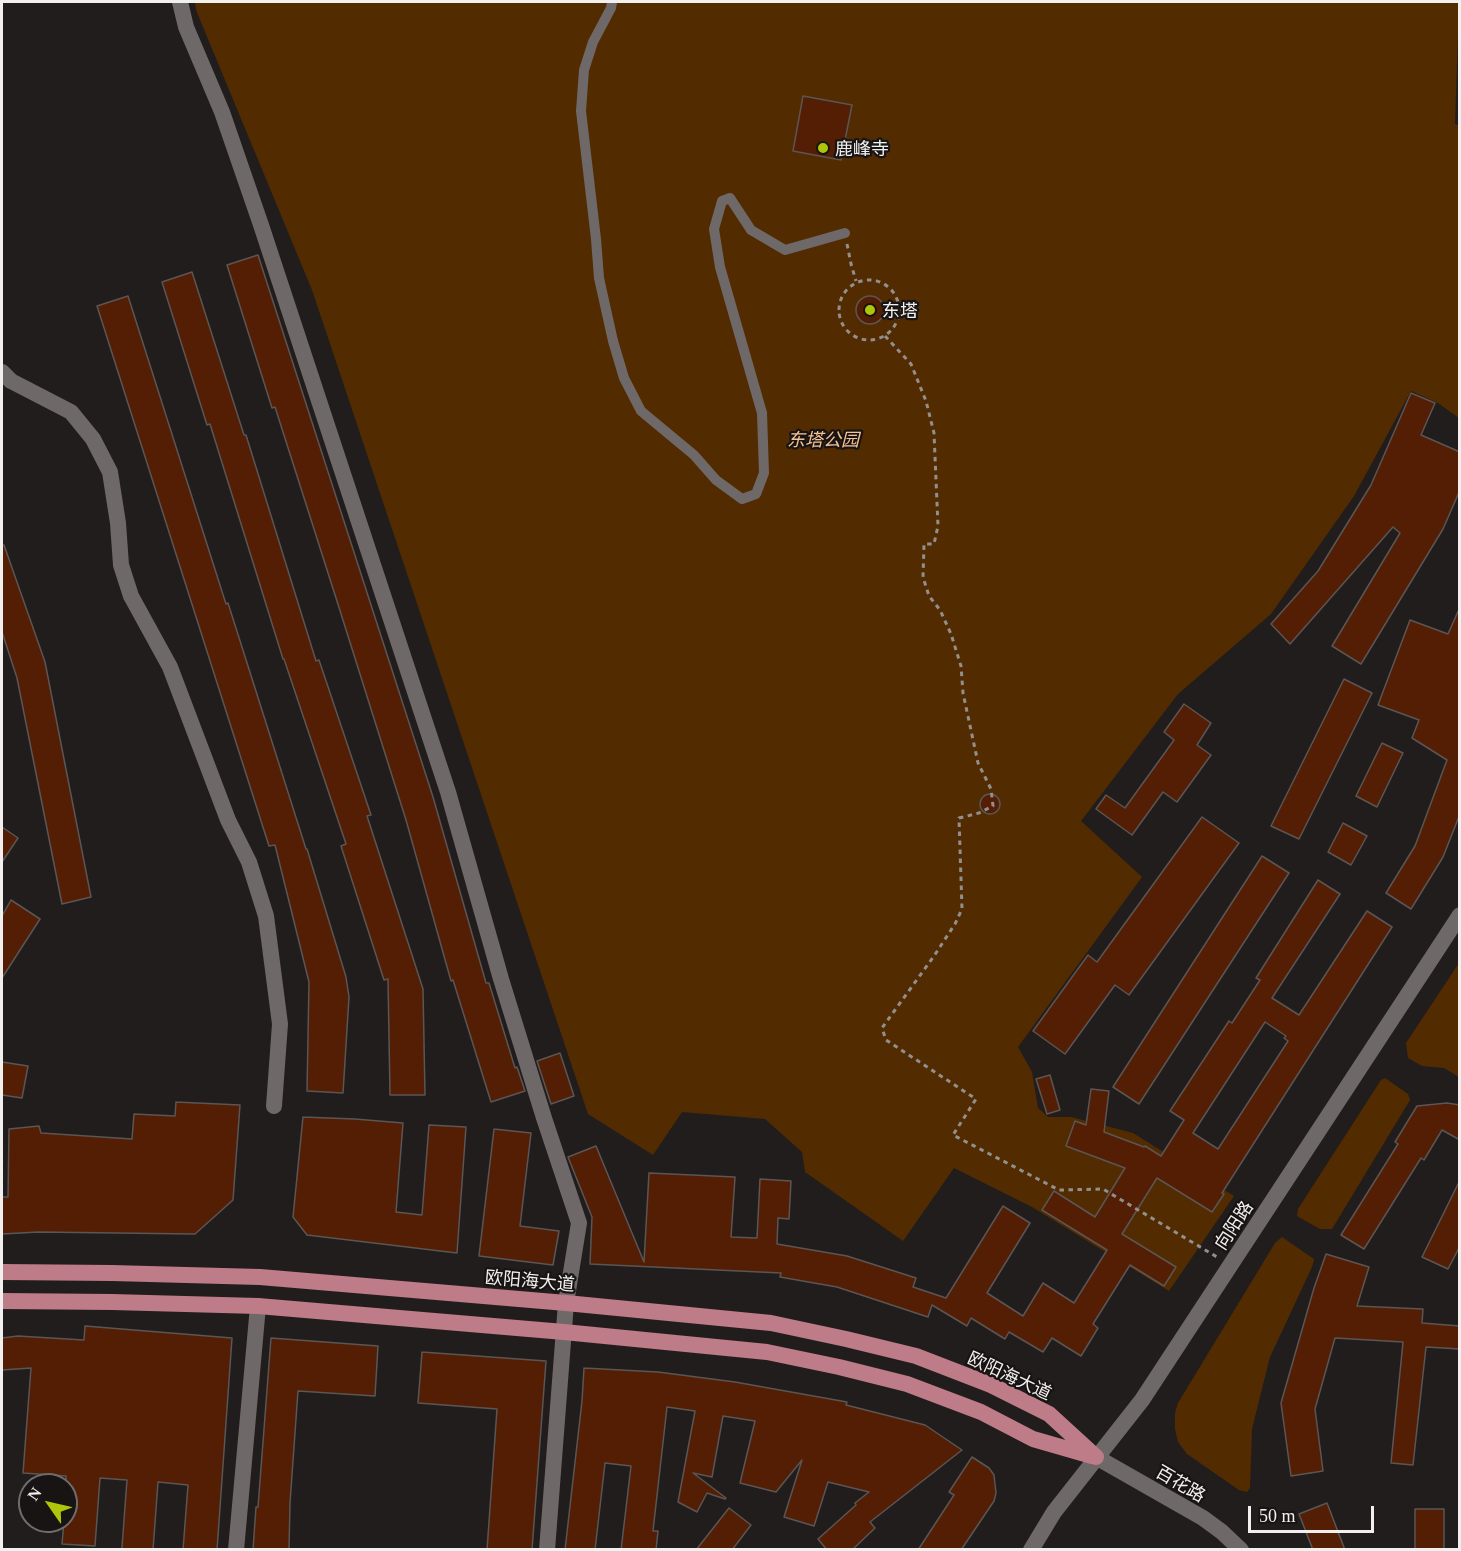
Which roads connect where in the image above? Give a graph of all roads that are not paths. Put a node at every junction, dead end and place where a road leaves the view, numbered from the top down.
1 (180, 2) edge
2 (612, 2) edge
3 (845, 233) road end
4 (2, 372) edge
5 (1460, 915) edge
6 (274, 1106) dead end
7 (2, 1272) edge
8 (2, 1301) edge
9 (566, 1303) junction
10 (258, 1306) junction
11 (564, 1332) junction
12 (1096, 1457) junction
13 (236, 1550) edge
14 (547, 1550) edge
15 (1031, 1550) edge
16 (1241, 1550) edge

1 - 9 street
2 - 3 lane
4 - 6 street
5 - 12 street, 向阳路
7 - 9 main road, 欧阳海大道
8 - 10 main road
9 - 11 street
9 - 12 main road, 欧阳海大道
10 - 11 main road
10 - 13 street
11 - 12 main road
11 - 14 street
12 - 15 street, 向阳路
12 - 16 street, 百花路

